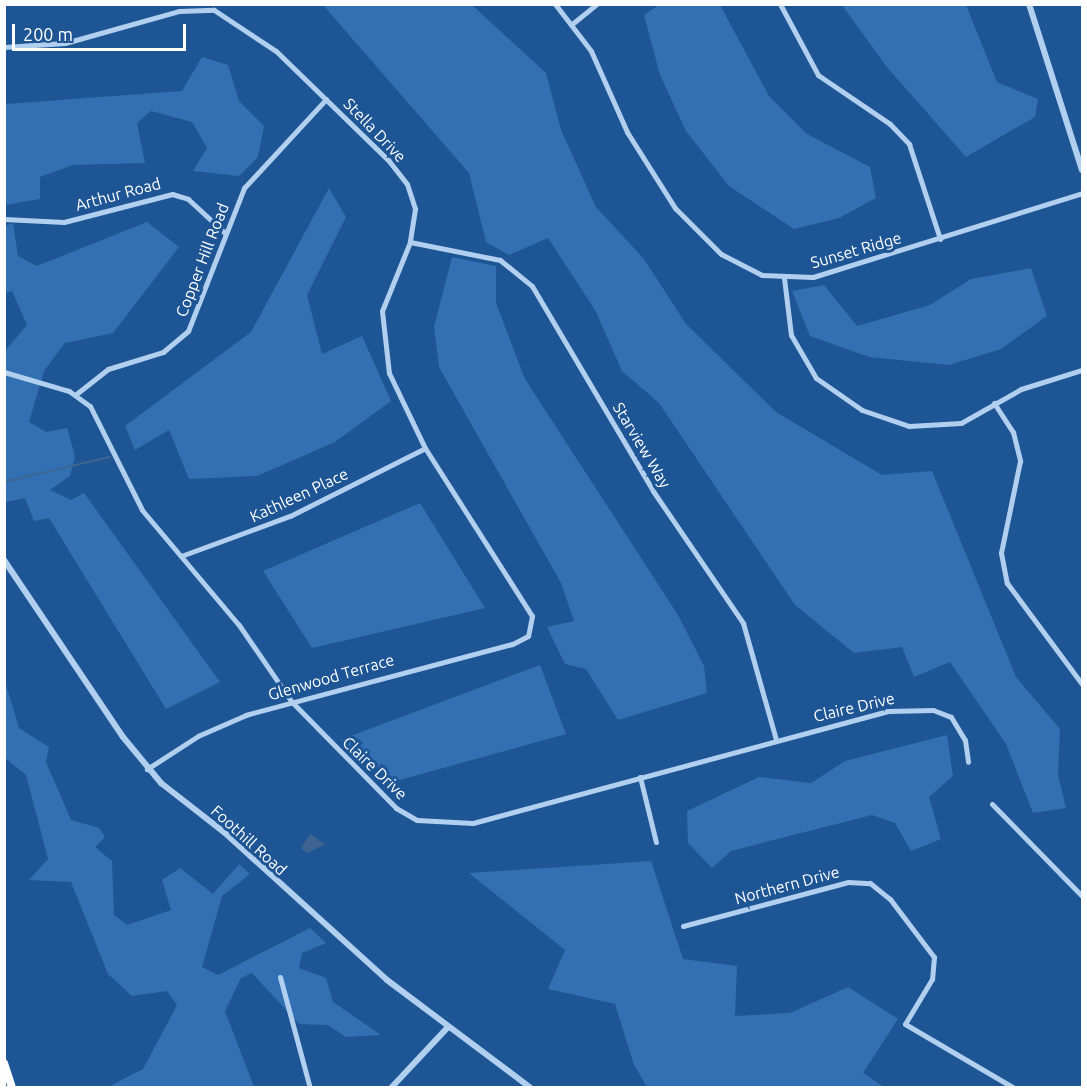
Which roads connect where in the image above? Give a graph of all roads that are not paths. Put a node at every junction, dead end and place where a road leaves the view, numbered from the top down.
1 (220, 4) edge
2 (555, 4) edge
3 (597, 4) edge
4 (780, 4) edge
5 (1029, 4) edge
6 (214, 10) junction
7 (572, 24) junction
8 (4, 46) edge
9 (326, 99) junction
10 (1083, 170) edge
11 (1083, 193) edge
12 (4, 219) edge
13 (225, 233) junction
14 (940, 239) junction
15 (410, 242) junction
16 (784, 278) junction
17 (1083, 370) edge
18 (4, 372) edge
19 (75, 395) junction
20 (994, 403) junction
21 (425, 448) junction
22 (181, 556) junction
23 (4, 560) edge
24 (531, 632) joint
25 (1083, 684) edge
26 (291, 701) junction
27 (777, 740) junction
28 (968, 762) dead end
29 (147, 769) junction
30 (640, 777) junction
31 (992, 804) dead end
32 (656, 842) dead end
33 (1083, 896) edge
34 (682, 926) dead end
35 (280, 977) dead end
36 (448, 1027) junction
37 (4, 1063) edge
38 (12, 1088) edge
39 (310, 1088) edge
40 (391, 1088) edge
41 (531, 1088) edge
42 (1014, 1088) edge

1 - 6 street
2 - 7 street, Sunset Ridge
3 - 7 street
4 - 14 street
5 - 10 street
6 - 8 street
6 - 9 street, Stella Drive
7 - 16 street, Sunset Ridge
9 - 13 street, Copper Hill Road
9 - 15 street, Stella Drive
11 - 14 street, Sunset Ridge
12 - 13 street, Arthur Road
13 - 19 street, Copper Hill Road
14 - 16 street, Sunset Ridge
15 - 21 street, Stella Drive
15 - 27 street, Starview Way
16 - 20 street
17 - 20 street
18 - 19 street, Claire Drive
19 - 22 street, Claire Drive
20 - 25 street
21 - 22 street, Kathleen Place
21 - 24 street, Stella Drive
22 - 26 street, Claire Drive
23 - 29 street, Foothill Road
24 - 26 street, Glenwood Terrace
26 - 29 street, Glenwood Terrace
26 - 30 street, Claire Drive
27 - 28 street, Claire Drive
27 - 30 street, Claire Drive
29 - 36 street, Foothill Road
30 - 32 street
31 - 33 street
34 - 42 street, Northern Drive
35 - 39 street
36 - 40 street
36 - 41 street, Foothill Road
37 - 38 highway

